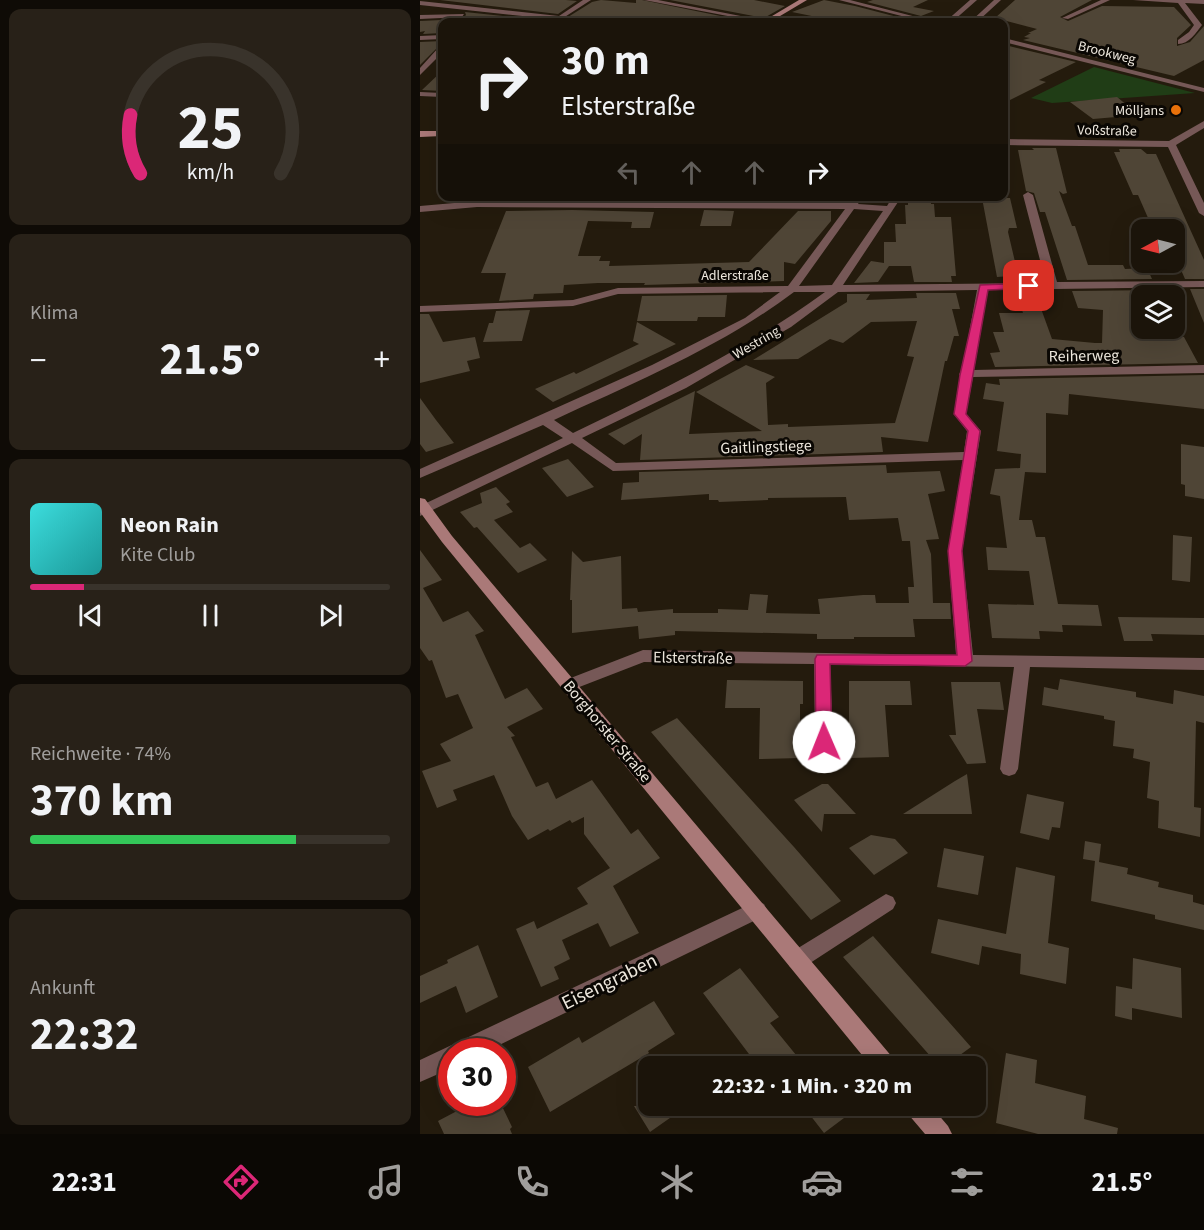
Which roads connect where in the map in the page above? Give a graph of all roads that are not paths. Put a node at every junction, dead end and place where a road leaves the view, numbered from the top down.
1 (491, 0) edge
2 (588, 0) edge
3 (647, 0) edge
4 (804, 0) edge
5 (842, 0) edge
6 (974, 0) edge
7 (998, 0) edge
8 (1107, 0) edge
9 (1136, 0) edge
10 (1180, 1) edge
11 (424, 2) edge
12 (1204, 2) edge
13 (474, 12) junction
14 (420, 17) edge
15 (469, 18) edge
16 (745, 18) edge
17 (774, 18) edge
18 (916, 18) edge
19 (953, 18) edge
20 (978, 18) edge
21 (1066, 18) dead end
22 (438, 37) edge
23 (420, 38) edge
24 (1008, 41) edge
25 (1181, 42) dead end
26 (438, 59) edge
27 (420, 60) edge
28 (420, 73) edge
29 (1204, 90) edge
30 (420, 94) edge
31 (438, 95) edge
32 (1204, 124) edge
33 (420, 134) edge
34 (438, 134) edge
35 (1008, 142) edge
36 (1171, 144) junction
37 (1028, 195) dead end
38 (856, 201) edge
39 (895, 201) edge
40 (891, 208) junction
41 (420, 209) edge
42 (1204, 213) edge
43 (1204, 284) edge
44 (1052, 285) junction
45 (983, 287) junction
46 (790, 290) junction
47 (834, 290) junction
48 (420, 309) edge
49 (1204, 369) edge
50 (965, 375) junction
51 (544, 420) junction
52 (573, 438) junction
53 (970, 456) junction
54 (420, 474) edge
55 (422, 507) edge
56 (822, 659) junction
57 (965, 661) junction
58 (1023, 662) junction
59 (1204, 664) edge
60 (569, 685) junction
61 (824, 742) dead end
62 (1009, 769) dead end
63 (886, 903) dead end
64 (756, 910) junction
65 (797, 960) junction
66 (490, 1038) edge
67 (877, 1056) edge
68 (438, 1063) edge
69 (420, 1071) edge
70 (925, 1116) edge
71 (940, 1134) edge

1 - 13 street
2 - 13 street
3 - 16 street
4 - 17 main road
5 - 18 street
6 - 19 street
7 - 20 street
8 - 21 street
9 - 10 street
10 - 12 street
10 - 25 street
11 - 13 street
13 - 14 street
13 - 15 street
22 - 23 street
24 - 29 street, Brookweg
26 - 27 street
26 - 28 street
30 - 31 street
32 - 36 street
33 - 34 main road
35 - 36 street, Voßstraße
36 - 42 street
37 - 44 street
38 - 40 street
38 - 41 street
38 - 46 street, Westring
39 - 40 street, Westring
40 - 47 street, Westring
43 - 44 street, Adlerstraße
44 - 45 street, Adlerstraße
45 - 47 street, Adlerstraße
45 - 50 street
46 - 47 street, Adlerstraße
46 - 48 street, Adlerstraße
46 - 51 street, Westring
47 - 52 street, Westring
49 - 50 street, Reiherweg
50 - 53 street
51 - 52 street
51 - 54 street, Westring
52 - 53 street, Gaitlingstiege
52 - 55 street, Westring
53 - 57 street
55 - 60 main road, Borghorster Straße
56 - 57 street, Elsterstraße
56 - 60 street, Elsterstraße
56 - 61 street
57 - 58 street, Elsterstraße
58 - 59 street, Elsterstraße
58 - 62 street
60 - 64 main road, Borghorster Straße
63 - 65 street
64 - 65 main road, Borghorster Straße
64 - 66 street, Eisengraben
65 - 67 main road, Borghorster Straße
68 - 69 street
70 - 71 main road

